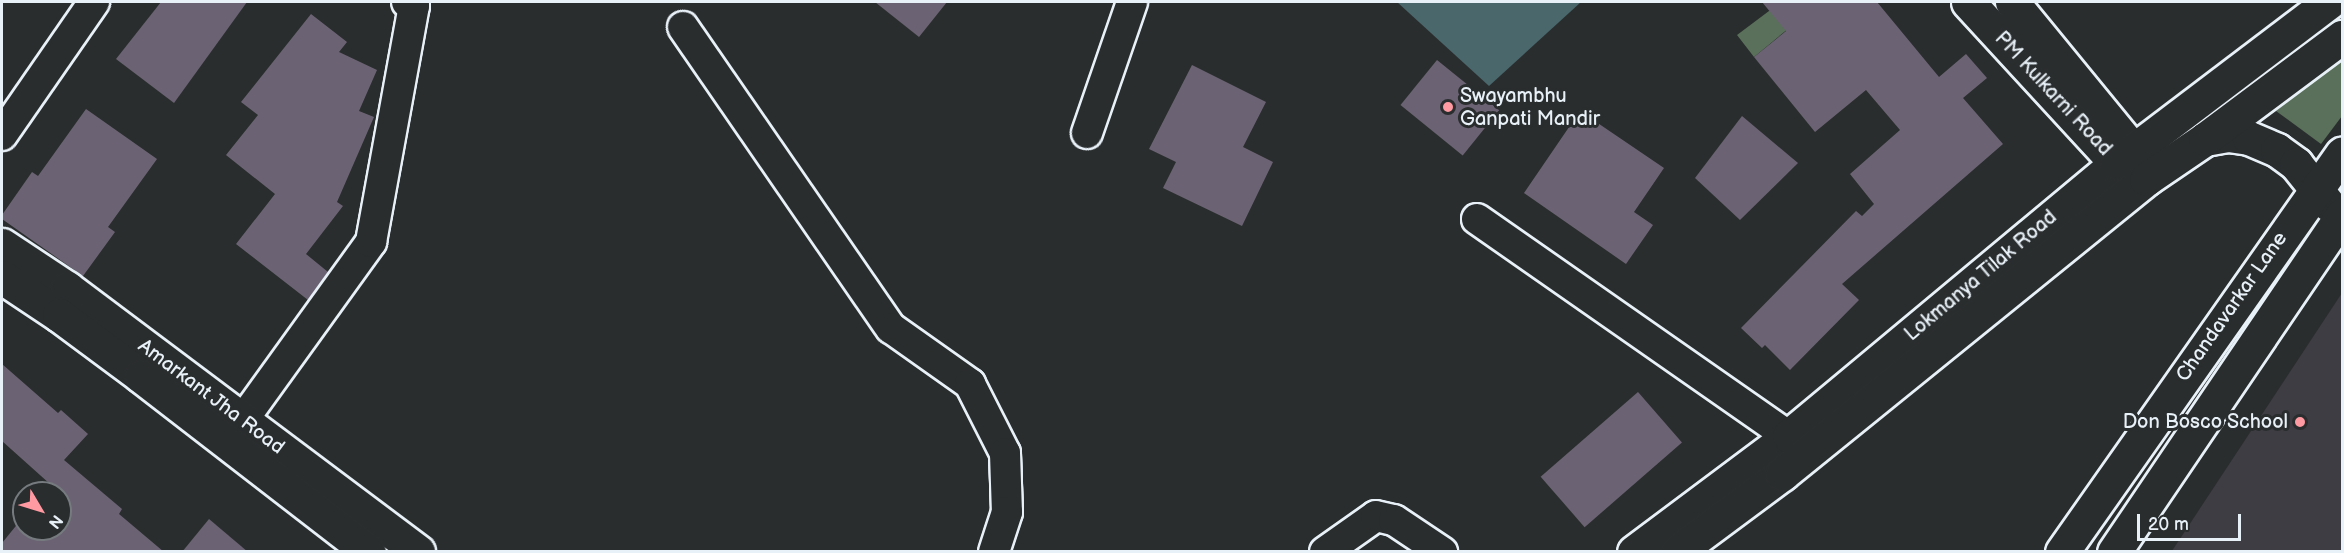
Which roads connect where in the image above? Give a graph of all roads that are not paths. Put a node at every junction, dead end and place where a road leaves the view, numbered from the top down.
1 (94, 2) edge
2 (407, 2) edge
3 (1132, 2) edge
4 (1968, 2) edge
5 (2012, 2) edge
6 (2329, 2) edge
7 (683, 27) dead end
8 (2343, 37) edge
9 (1087, 133) dead end
10 (2, 135) edge
11 (2205, 139) junction
12 (2343, 153) edge
13 (2135, 168) junction
14 (2317, 187) junction
15 (2341, 218) edge
16 (1477, 219) dead end
17 (2, 245) edge
18 (2, 277) edge
19 (242, 421) junction
20 (1799, 444) junction
21 (369, 552) edge
22 (418, 552) edge
23 (994, 552) edge
24 (1325, 552) edge
25 (1442, 552) edge
26 (1634, 552) edge
27 (1677, 552) edge
28 (2062, 552) edge
29 (2115, 552) edge

1 - 10 street
2 - 19 street
3 - 9 street
4 - 13 street, PM Kulkarni Road
5 - 13 street, PM Kulkarni Road
6 - 13 street, Lokmanya Tilak Road
7 - 23 street
8 - 11 street, Lokmanya Tilak Road
11 - 13 street, Lokmanya Tilak Road
11 - 14 street
12 - 14 street, Chandavarkar Lane
13 - 20 street, Lokmanya Tilak Road
14 - 15 street
14 - 28 street, Chandavarkar Lane
15 - 29 street, Chandavarkar Lane
16 - 20 street
17 - 19 street, Amarkant Jha Road
18 - 21 street, Amarkant Jha Road
19 - 22 street, Amarkant Jha Road
20 - 26 street, Lokmanya Tilak Road
20 - 27 street, Lokmanya Tilak Road
24 - 25 street

